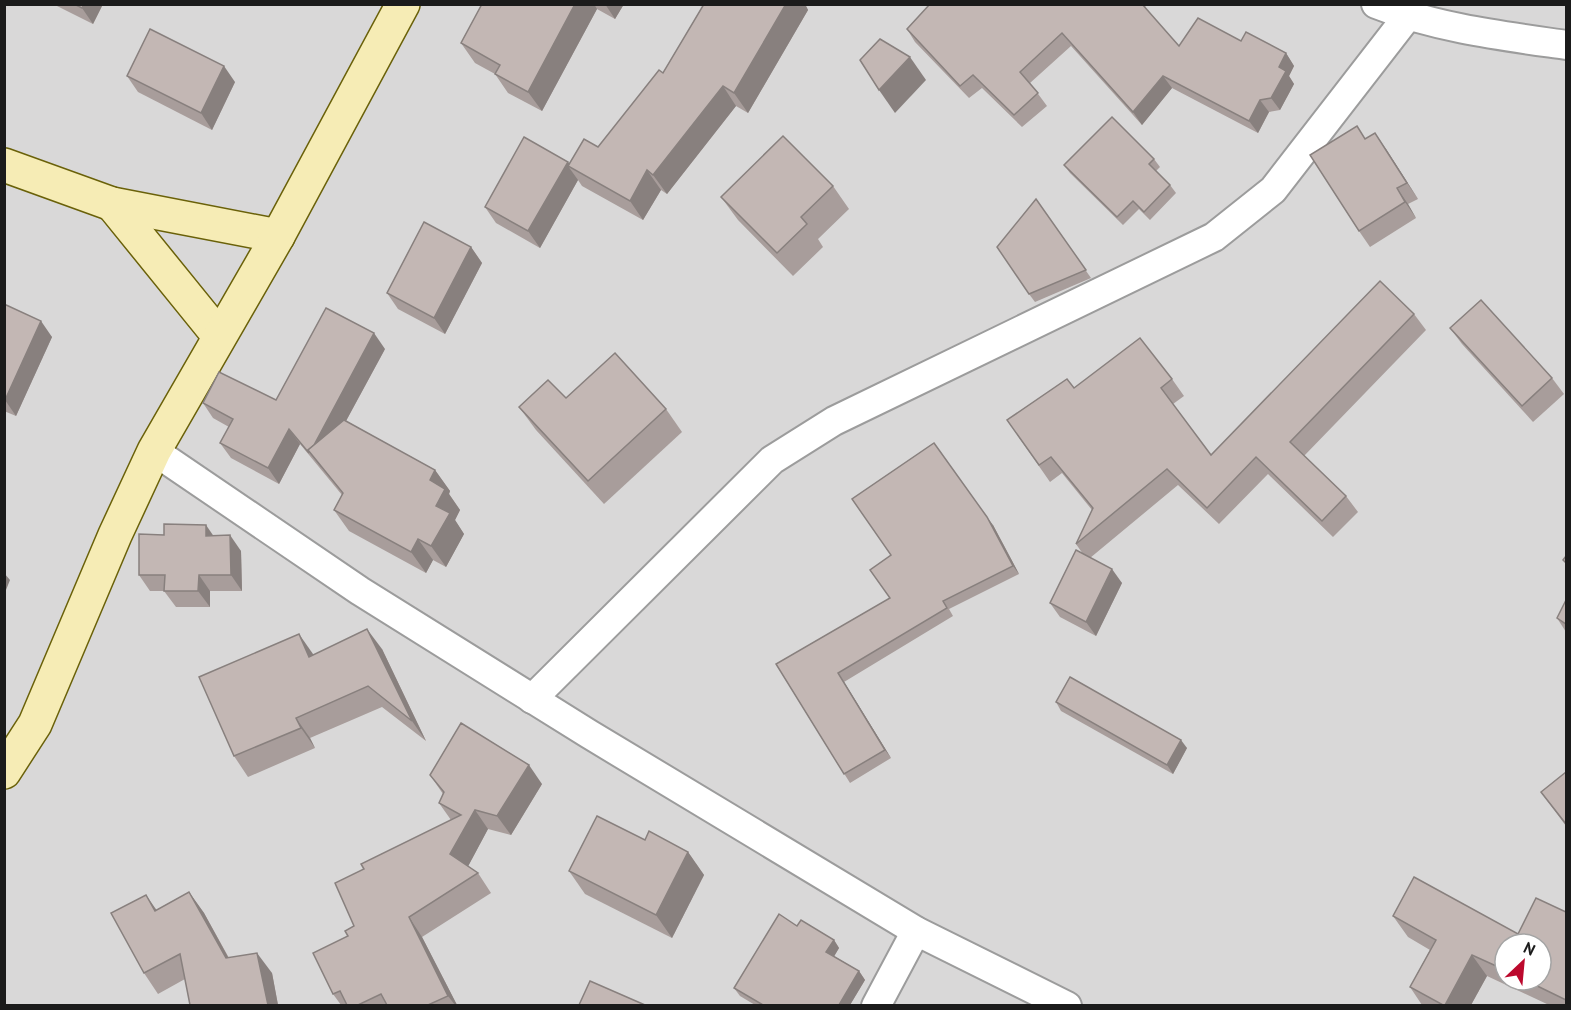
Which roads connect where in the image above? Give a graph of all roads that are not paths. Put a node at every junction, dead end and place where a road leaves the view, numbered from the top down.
1 (403, 4) edge
2 (1376, 4) edge
3 (1407, 17) junction
4 (1566, 45) edge
5 (4, 165) edge
6 (112, 204) junction
7 (278, 236) junction
8 (219, 336) junction
9 (154, 451) junction
10 (532, 699) junction
11 (4, 772) edge
12 (916, 931) junction
13 (876, 1005) edge
14 (1067, 1005) edge

1 - 7 street
2 - 3 street
3 - 4 street
3 - 10 street
5 - 6 street
6 - 7 street
6 - 8 street
7 - 8 street
8 - 9 street
9 - 10 street
9 - 11 street
10 - 12 street
12 - 13 street
12 - 14 street

